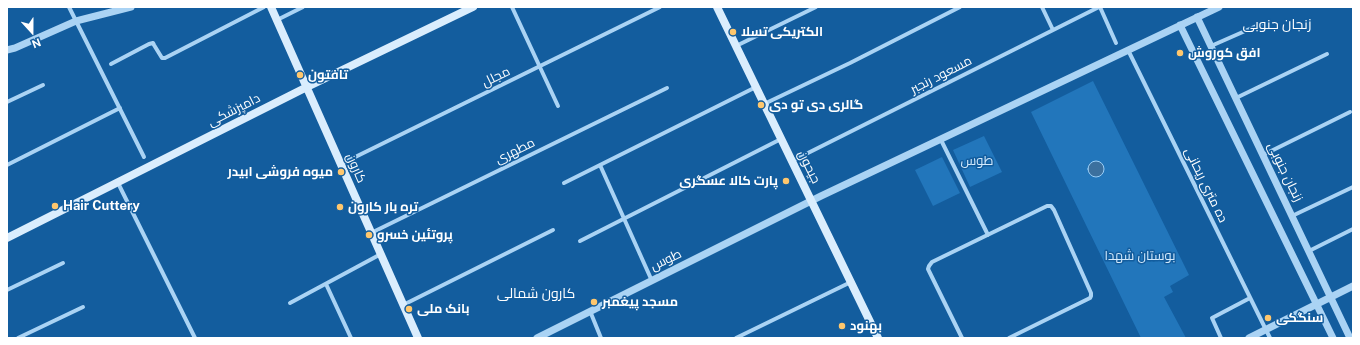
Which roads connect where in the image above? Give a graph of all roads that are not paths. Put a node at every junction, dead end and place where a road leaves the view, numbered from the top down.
1 (68, 7) edge
2 (131, 7) edge
3 (264, 7) edge
4 (271, 7) edge
5 (303, 7) edge
6 (473, 7) edge
7 (512, 7) edge
8 (660, 7) edge
9 (716, 7) edge
10 (816, 7) edge
11 (960, 7) edge
12 (1042, 7) edge
13 (1100, 7) edge
14 (1219, 7) edge
15 (1197, 17) junction
16 (277, 20) junction
17 (76, 21) junction
18 (1261, 24) dead end
19 (1180, 25) junction
20 (1053, 30) junction
21 (1116, 43) dead end
22 (736, 46) junction
23 (1211, 46) junction
24 (7, 50) edge
25 (1128, 50) junction
26 (1327, 54) dead end
27 (111, 64) dead end
28 (540, 66) junction
29 (43, 85) dead end
30 (306, 87) junction
31 (756, 87) junction
32 (667, 88) dead end
33 (1236, 98) junction
34 (7, 102) edge
35 (764, 104) junction
36 (558, 106) dead end
37 (120, 108) junction
38 (1350, 112) dead end
39 (781, 139) junction
40 (941, 140) junction
41 (1263, 155) junction
42 (792, 161) junction
43 (147, 162) junction
44 (7, 165) edge
45 (341, 165) junction
46 (600, 165) junction
47 (118, 182) junction
48 (564, 183) dead end
49 (1353, 187) edge
50 (812, 201) junction
51 (1292, 216) junction
52 (624, 219) junction
53 (1353, 229) edge
54 (552, 230) dead end
55 (371, 233) junction
56 (988, 235) junction
57 (7, 238) edge
58 (580, 241) dead end
59 (1309, 251) junction
60 (381, 254) junction
61 (63, 263) dead end
62 (652, 281) junction
63 (851, 282) junction
64 (326, 284) junction
65 (1353, 286) edge
66 (7, 290) edge
67 (1331, 297) junction
68 (1250, 298) junction
69 (290, 303) dead end
70 (1316, 304) junction
71 (403, 305) junction
72 (83, 307) dead end
73 (590, 312) junction
74 (1266, 330) junction
75 (18, 338) edge
76 (195, 338) edge
77 (351, 338) edge
78 (418, 338) edge
79 (536, 338) edge
80 (601, 338) edge
81 (736, 338) edge
82 (878, 338) edge
83 (962, 338) edge
84 (1009, 338) edge
85 (1221, 338) edge
86 (1248, 338) edge
87 (1270, 338) edge
88 (1333, 338) edge
89 (1350, 338) edge

1 - 17 street
2 - 17 street
3 - 27 street
4 - 16 main road, کارون
5 - 16 street
6 - 30 main road, دامپزشکی
7 - 28 street
8 - 28 street, مجلل
9 - 22 main road, جیحون
10 - 22 street
11 - 35 street
12 - 20 street
13 - 20 street, مسعود رنجبر
13 - 21 street
14 - 15 street, طوس
15 - 19 street, طوس
15 - 23 street, زنجان جنوبی
16 - 30 main road, کارون
17 - 24 street
17 - 37 street
18 - 23 street
19 - 25 street, طوس
19 - 70 street
20 - 42 street, مسعود رنجبر
22 - 31 main road, جیحون
23 - 33 street, زنجان جنوبی
25 - 40 street, طوس
25 - 68 street, ده متری ریحانی
26 - 33 street
28 - 36 street
28 - 45 street, مجلل
29 - 34 street
30 - 43 main road, دامپزشکی
30 - 45 main road, کارون
31 - 35 main road, جیحون
31 - 46 street
32 - 55 street, مطهری
33 - 41 street, زنجان جنوبی
35 - 39 main road, جیحون
37 - 43 street
37 - 44 street
38 - 41 street
39 - 42 main road, جیحون
39 - 52 street
40 - 50 street, طوس
40 - 56 street
41 - 51 street, زنجان جنوبی
42 - 50 main road, جیحون
43 - 47 main road, دامپزشکی
45 - 55 main road, کارون
46 - 48 street
46 - 52 street
47 - 57 main road, دامپزشکی
47 - 76 street
49 - 51 street
50 - 62 street, طوس
50 - 63 main road, جیحون
51 - 59 street, زنجان جنوبی
52 - 58 street
52 - 62 street
53 - 59 street
54 - 71 street
55 - 60 main road, کارون
56 - 83 street
56 - 84 street
59 - 67 street, زنجان جنوبی
60 - 64 street
60 - 71 main road, کارون
61 - 66 street
62 - 73 street, طوس
63 - 81 street
63 - 82 main road, جیحون
64 - 69 street
64 - 77 street
65 - 67 street
67 - 70 street
67 - 89 street, زنجان جنوبی
68 - 74 street, ده متری ریحانی
68 - 85 street
70 - 74 street
70 - 88 street
71 - 78 main road, کارون
72 - 75 street
73 - 79 street, طوس
73 - 80 street
74 - 86 street
74 - 87 street, ده متری ریحانی

